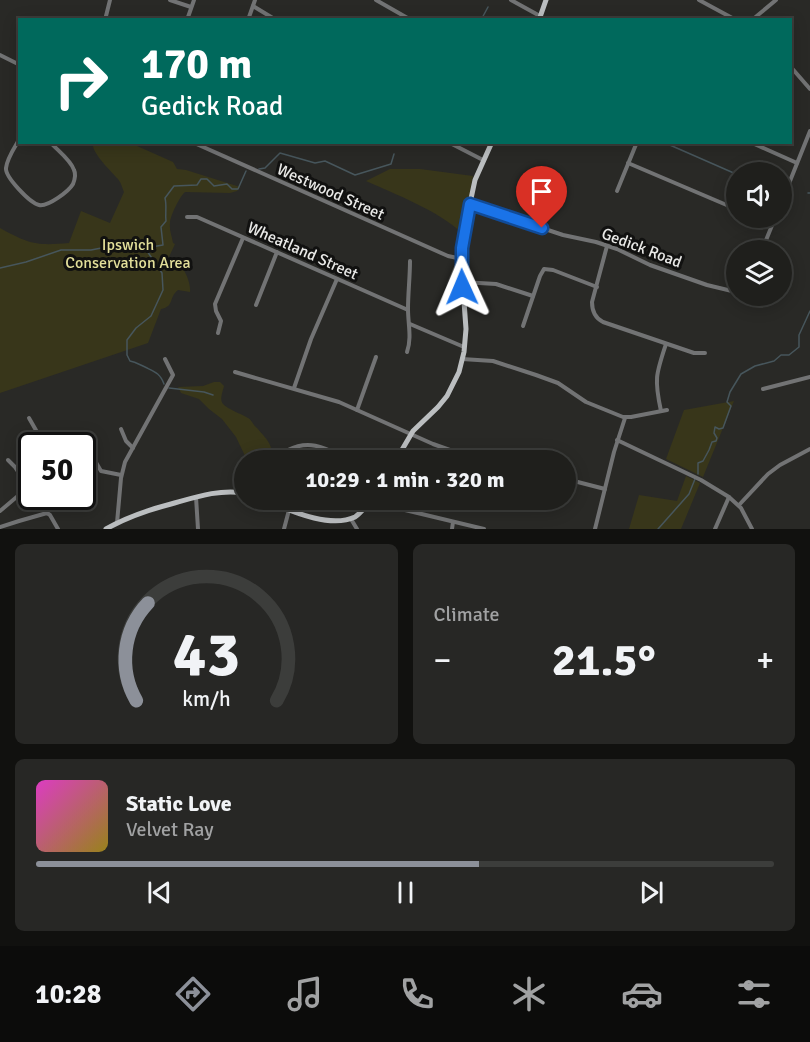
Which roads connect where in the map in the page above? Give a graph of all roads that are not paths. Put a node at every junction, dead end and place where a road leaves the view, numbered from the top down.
1 (110, 0) edge
2 (170, 0) edge
3 (194, 0) edge
4 (255, 0) edge
5 (376, 0) edge
6 (510, 0) edge
7 (546, 0) edge
8 (699, 0) edge
9 (775, 0) edge
10 (253, 6) junction
11 (191, 7) junction
12 (106, 18) edge
13 (188, 18) edge
14 (249, 18) edge
15 (273, 18) edge
16 (408, 18) edge
17 (539, 18) edge
18 (732, 18) edge
19 (754, 18) edge
20 (0, 55) edge
21 (18, 64) edge
22 (792, 68) edge
23 (810, 90) edge
24 (810, 131) edge
25 (18, 142) edge
26 (52, 144) edge
27 (196, 144) edge
28 (452, 144) edge
29 (491, 144) edge
30 (635, 144) edge
31 (754, 144) edge
32 (483, 160) junction
33 (628, 163) junction
34 (797, 163) junction
35 (792, 176) edge
36 (617, 190) dead end
37 (470, 204) junction
38 (726, 205) edge
39 (187, 217) dead end
40 (243, 238) junction
41 (607, 246) junction
42 (277, 252) junction
43 (462, 259) junction
44 (410, 261) dead end
45 (338, 279) junction
46 (462, 282) junction
47 (597, 287) junction
48 (726, 290) edge
49 (533, 296) junction
50 (256, 305) dead end
51 (408, 310) junction
52 (410, 324) junction
53 (523, 327) dead end
54 (218, 333) dead end
55 (666, 344) junction
56 (464, 347) junction
57 (407, 352) dead end
58 (705, 353) dead end
59 (376, 357) dead end
60 (165, 359) dead end
61 (462, 359) junction
62 (235, 372) dead end
63 (810, 377) edge
64 (294, 388) junction
65 (763, 388) dead end
66 (357, 410) junction
67 (667, 410) dead end
68 (661, 411) junction
69 (29, 417) dead end
70 (625, 418) junction
71 (121, 429) dead end
72 (37, 432) edge
73 (410, 435) junction
74 (617, 440) junction
75 (133, 447) junction
76 (810, 449) edge
77 (288, 450) dead end
78 (328, 450) edge
79 (402, 450) edge
80 (450, 450) edge
81 (8, 460) dead end
82 (96, 464) edge
83 (18, 471) edge
84 (121, 475) junction
85 (576, 482) edge
86 (605, 489) junction
87 (234, 492) edge
88 (18, 495) edge
89 (196, 497) junction
90 (729, 497) junction
91 (739, 505) junction
92 (289, 510) joint
93 (362, 510) edge
94 (406, 510) edge
95 (0, 511) edge
96 (351, 519) junction
97 (453, 522) junction
98 (117, 523) junction
99 (0, 527) edge
100 (58, 529) edge
101 (106, 529) edge
102 (198, 529) edge
103 (284, 529) edge
104 (357, 529) edge
105 (452, 529) edge
106 (484, 529) edge
107 (595, 529) edge
108 (715, 529) edge
109 (752, 529) edge

1 - 12 street
2 - 11 street
3 - 11 street
4 - 10 street
5 - 16 street
6 - 17 street
7 - 17 main road
8 - 18 street
9 - 19 street
10 - 14 street
10 - 15 street
11 - 13 street
20 - 21 street
22 - 23 street
24 - 34 street
25 - 26 street
27 - 43 street, Westwood Street
28 - 32 street
29 - 32 main road
30 - 33 street
31 - 34 street
32 - 37 main road
33 - 36 street
33 - 38 street
34 - 35 street
37 - 41 street, Gedick Road
37 - 43 main road
39 - 40 street, Wheatland Street
40 - 42 street, Wheatland Street
40 - 54 street
41 - 47 street
41 - 48 street, Gedick Road
42 - 45 street, Wheatland Street
42 - 50 street
43 - 46 main road
44 - 51 street
45 - 51 street, Wheatland Street
45 - 64 street
46 - 49 street
46 - 56 main road
47 - 49 street
47 - 55 street
49 - 53 street
51 - 52 street
52 - 56 street
52 - 57 street
55 - 58 street
55 - 68 street
56 - 61 main road
59 - 66 street
60 - 75 street
61 - 70 street
61 - 73 main road
62 - 64 street
63 - 65 street
64 - 66 street
66 - 73 street
67 - 68 street
68 - 70 street
69 - 72 street
70 - 74 street
71 - 75 street
73 - 79 main road
73 - 80 street
74 - 86 street
74 - 90 street
75 - 84 street
76 - 91 street
77 - 78 street
81 - 83 street
82 - 84 street
84 - 98 street
85 - 86 street
86 - 107 street
87 - 89 main road
88 - 95 street
89 - 98 main road
89 - 102 street
90 - 91 street
90 - 108 street
91 - 109 street
92 - 96 main road
92 - 103 street
93 - 96 main road
94 - 97 street
96 - 104 street
97 - 105 street
97 - 106 street
98 - 101 main road
99 - 100 street

